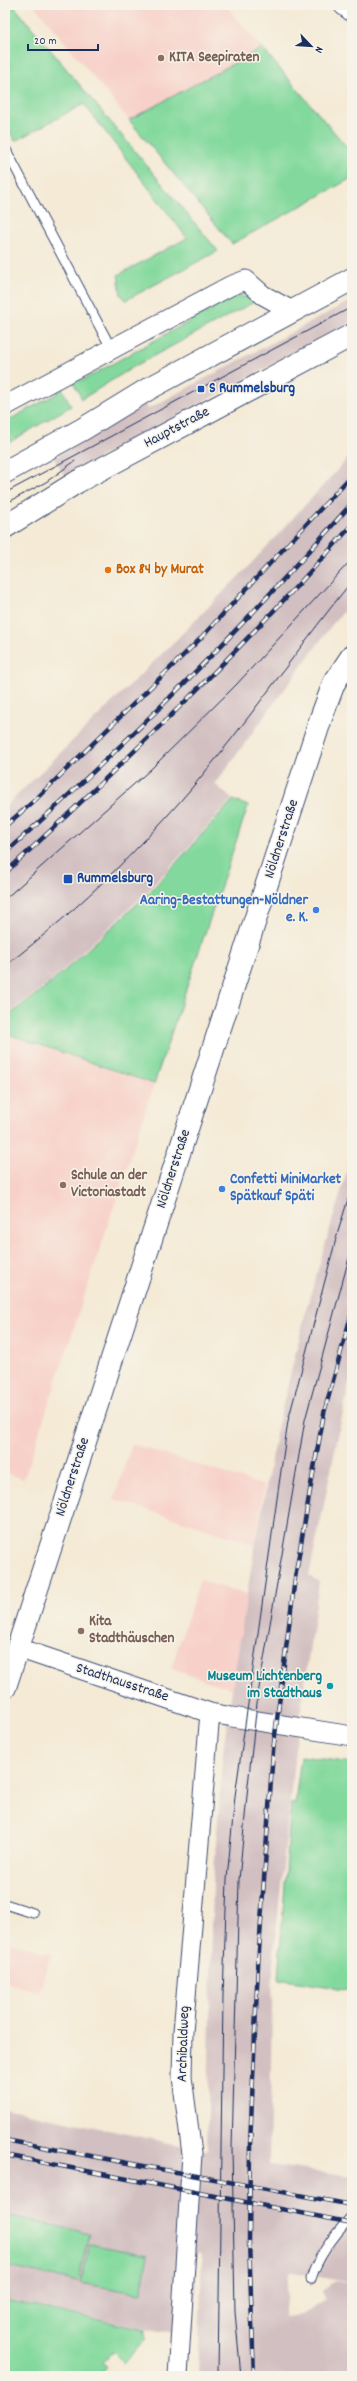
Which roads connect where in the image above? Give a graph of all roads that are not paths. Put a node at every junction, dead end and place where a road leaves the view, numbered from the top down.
1 (343, 5) edge
2 (352, 12) edge
3 (5, 148) edge
4 (352, 280) edge
5 (292, 311) junction
6 (352, 335) edge
7 (111, 348) junction
8 (5, 406) edge
9 (5, 472) edge
10 (5, 527) edge
11 (352, 656) edge
12 (18, 1648) junction
13 (5, 1687) edge
14 (223, 1715) junction
15 (352, 1736) edge
16 (5, 1904) edge
17 (33, 1913) dead end
18 (352, 2216) edge
19 (311, 2279) dead end
20 (178, 2376) edge

1 - 2 street
3 - 7 lane
4 - 5 street
5 - 7 street
5 - 9 street
6 - 10 street, Hauptstraße
7 - 8 street
11 - 12 street, Nöldnerstraße
12 - 13 street, Nöldnerstraße
12 - 14 street, Stadthausstraße
14 - 15 street, Stadthausstraße
14 - 20 street, Archibaldweg
16 - 17 lane
18 - 19 lane

